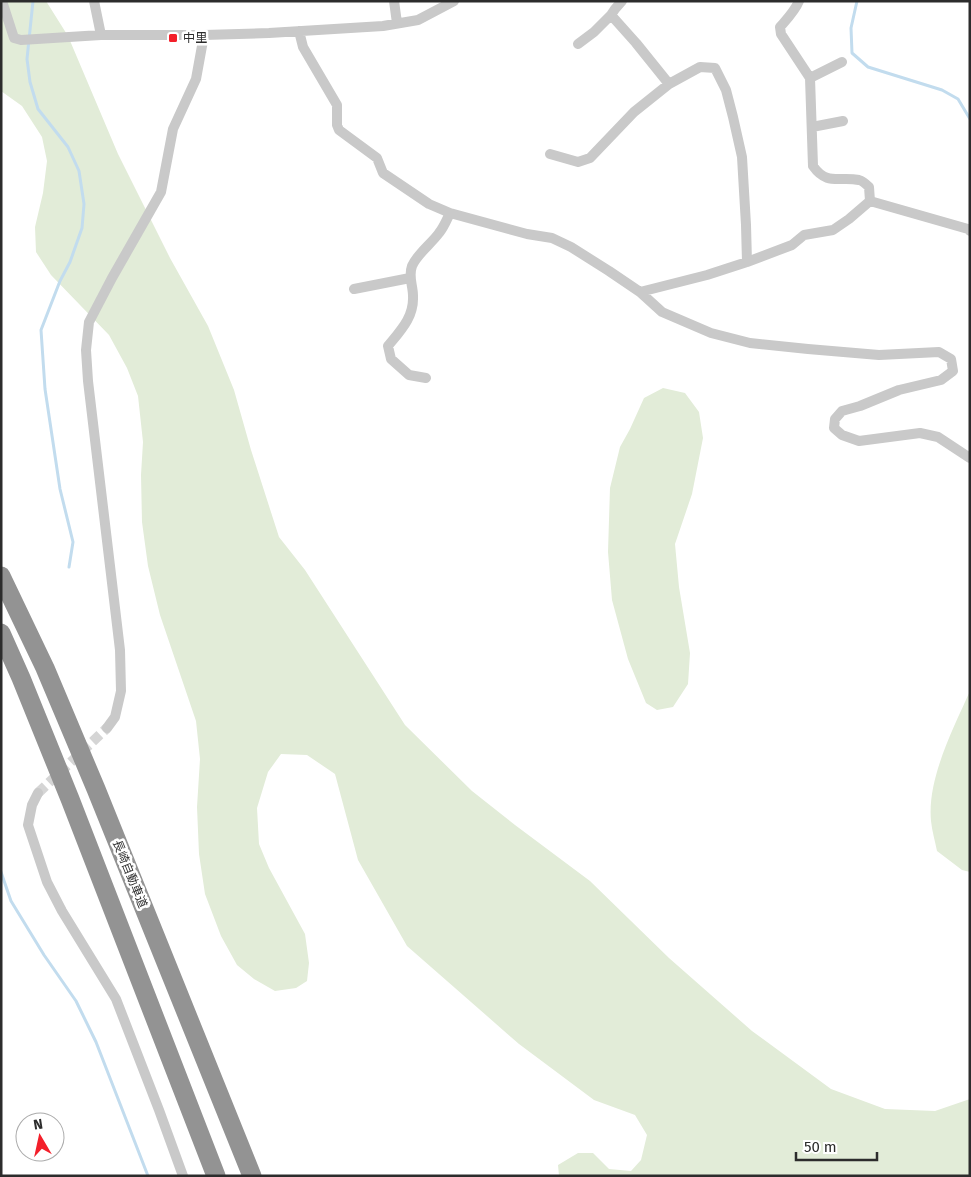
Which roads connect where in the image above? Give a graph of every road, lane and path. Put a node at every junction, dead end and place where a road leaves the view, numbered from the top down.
1 (2, 1) edge
2 (94, 1) edge
3 (394, 1) edge
4 (454, 1) edge
5 (622, 1) edge
6 (799, 1) edge
7 (610, 15) junction
8 (397, 23) junction
9 (299, 31) junction
10 (101, 35) junction
11 (204, 35) junction
12 (578, 44) dead end
13 (842, 62) dead end
14 (810, 78) junction
15 (669, 84) junction
16 (843, 121) dead end
17 (812, 127) junction
18 (550, 154) dead end
19 (870, 201) junction
20 (450, 213) junction
21 (970, 231) edge
22 (747, 262) junction
23 (410, 278) junction
24 (354, 289) dead end
25 (640, 292) junction
26 (426, 378) dead end
27 (970, 458) edge
28 (1, 576) edge
29 (1, 633) edge
30 (107, 728) tunnel mouth
31 (38, 793) tunnel mouth
32 (183, 1176) edge
33 (216, 1176) edge
34 (252, 1176) edge

1 - 10 street
2 - 10 street
3 - 8 street
4 - 8 street
5 - 7 street
6 - 14 street
7 - 12 street
7 - 15 street
8 - 9 street
9 - 11 street
9 - 20 street
10 - 11 street
11 - 30 street
13 - 14 street
14 - 17 street
15 - 18 street
15 - 22 street
16 - 17 street
17 - 19 street
19 - 21 street
19 - 22 street
20 - 23 street
20 - 25 street
22 - 25 street
23 - 24 street
23 - 26 street
25 - 27 street
28 - 34 highway, 長崎自動車道
29 - 33 highway
31 - 32 street

